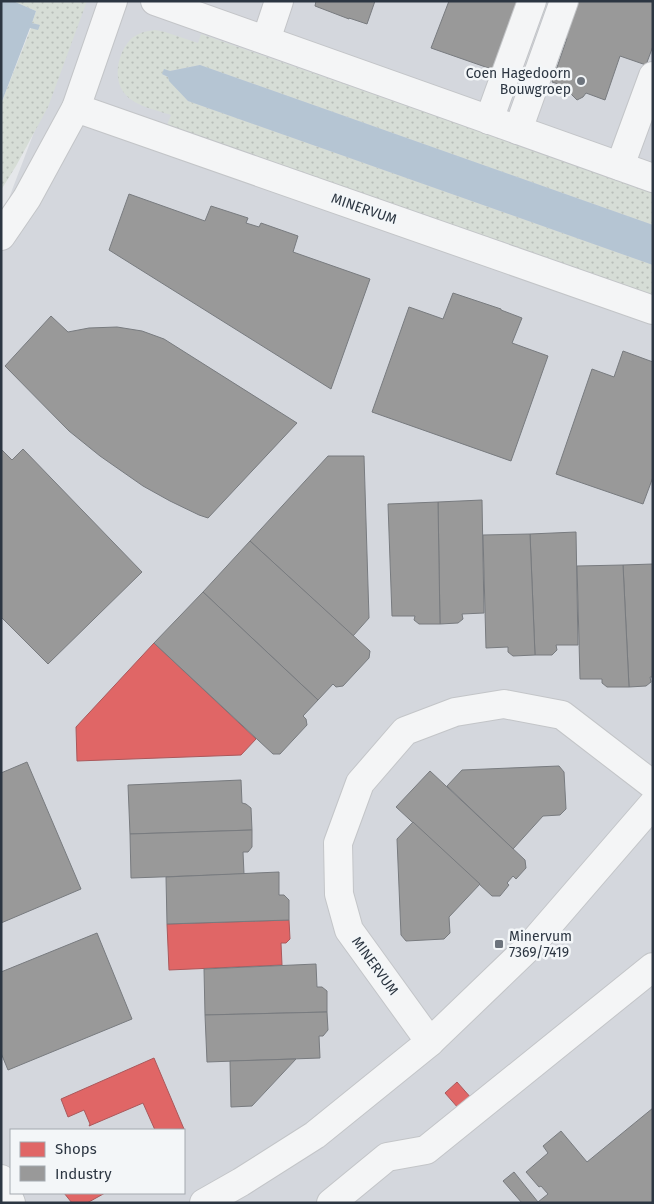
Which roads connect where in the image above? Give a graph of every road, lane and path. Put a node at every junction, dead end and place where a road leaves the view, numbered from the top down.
1 (113, 1) edge
2 (155, 1) edge
3 (279, 1) edge
4 (532, 1) edge
5 (564, 1) edge
6 (266, 40) junction
7 (653, 76) edge
8 (76, 108) junction
9 (489, 120) junction
10 (518, 130) junction
11 (620, 166) junction
12 (650, 170) edge
13 (1, 236) edge
14 (653, 310) edge
15 (653, 785) edge
16 (653, 804) edge
17 (653, 967) edge
18 (430, 1042) junction
19 (1, 1179) edge
20 (11, 1203) edge
21 (204, 1203) edge
22 (331, 1203) edge

1 - 8 street
2 - 6 street
3 - 6 street
4 - 9 street
5 - 10 street
6 - 9 street
7 - 11 street
8 - 13 street
8 - 14 street, MINERVUM
9 - 10 street
10 - 11 street
11 - 12 street
15 - 18 street, MINERVUM
16 - 18 street
17 - 22 street
18 - 21 street
19 - 20 street

